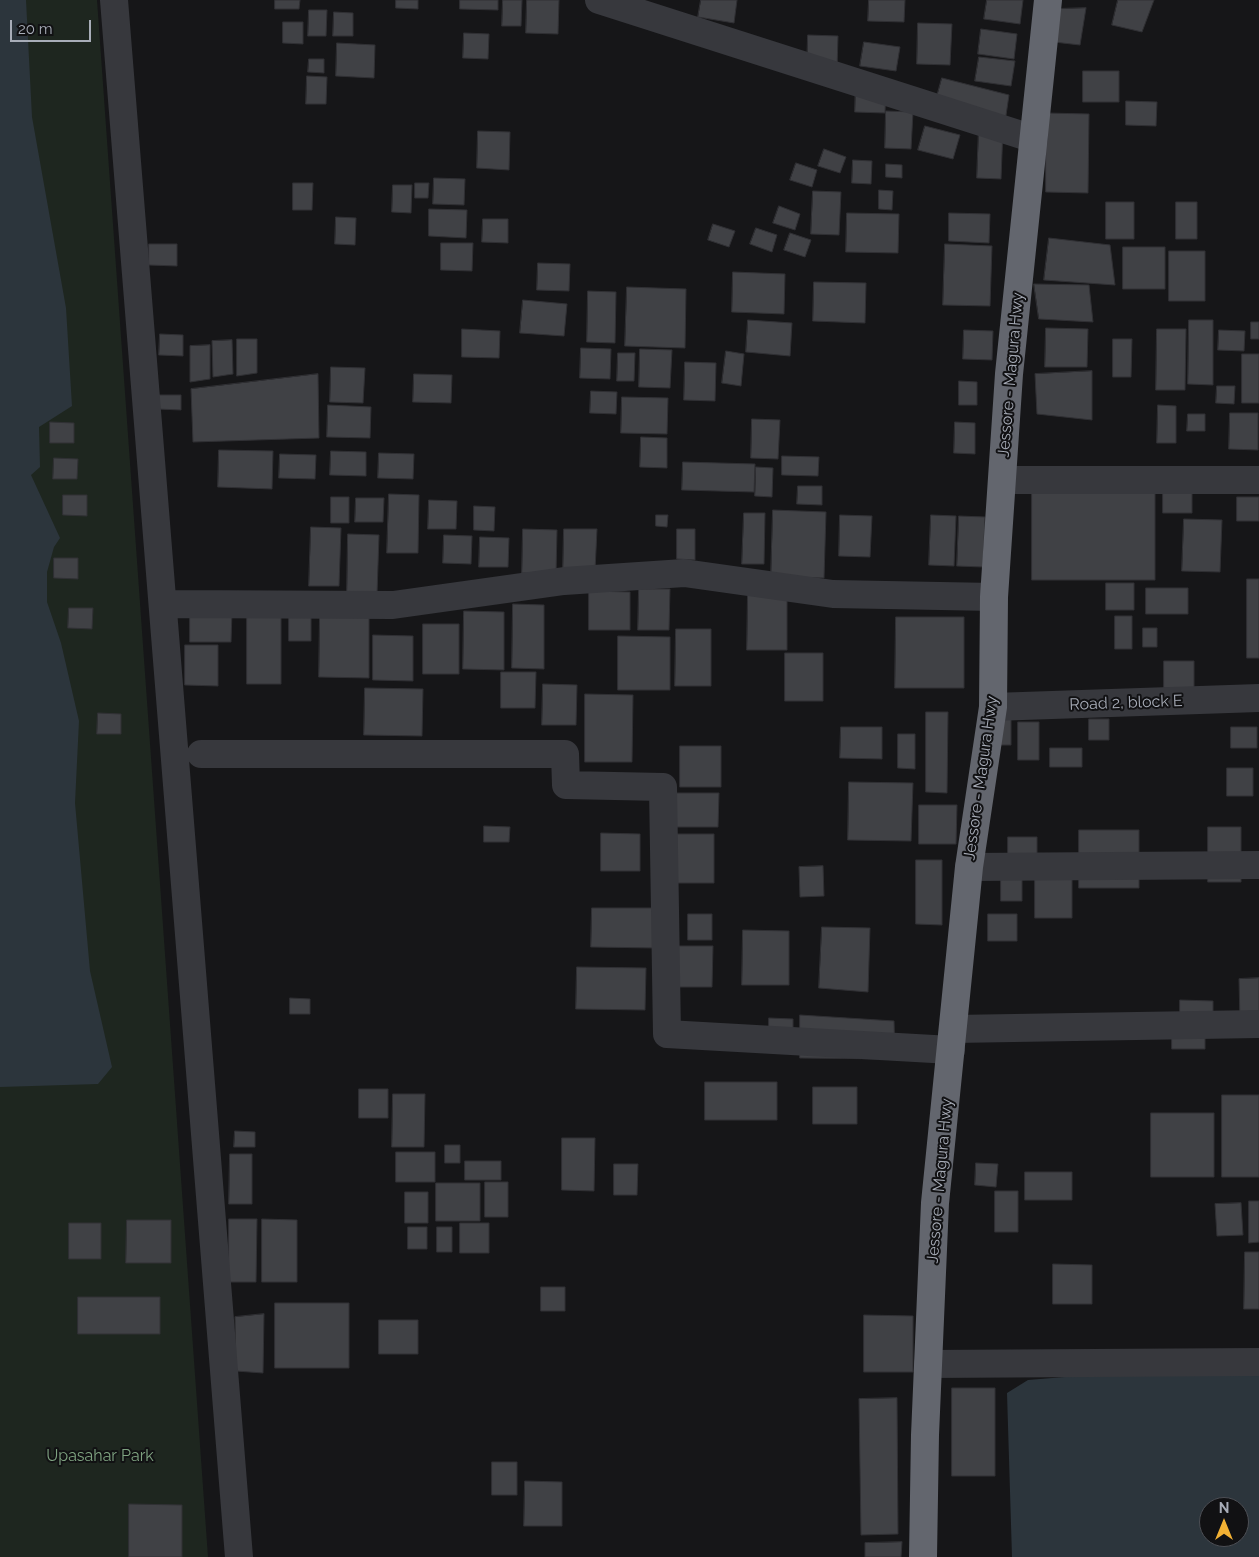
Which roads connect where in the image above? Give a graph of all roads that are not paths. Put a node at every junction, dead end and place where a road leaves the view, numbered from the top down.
1 (114, 0) edge
2 (600, 0) edge
3 (1048, 0) edge
4 (1034, 139) junction
5 (1002, 480) junction
6 (1259, 480) edge
7 (994, 597) junction
8 (163, 604) junction
9 (1259, 698) edge
10 (993, 707) junction
11 (201, 754) dead end
12 (1259, 864) edge
13 (969, 868) junction
14 (1259, 1024) edge
15 (952, 1040) junction
16 (1259, 1362) edge
17 (928, 1364) junction
18 (239, 1557) edge
19 (923, 1557) edge

1 - 8 street
2 - 4 street
3 - 4 highway, Jessore - Magura Hwy
4 - 5 highway, Jessore - Magura Hwy
5 - 6 street
5 - 7 highway, Jessore - Magura Hwy
7 - 8 street
7 - 10 highway, Jessore - Magura Hwy
8 - 18 street
9 - 10 street, Road 2, block E
10 - 13 highway, Jessore - Magura Hwy
11 - 15 street
12 - 13 street
13 - 15 highway, Jessore - Magura Hwy
14 - 15 street
15 - 17 highway, Jessore - Magura Hwy
16 - 17 street
17 - 19 highway, Jessore - Magura Hwy

